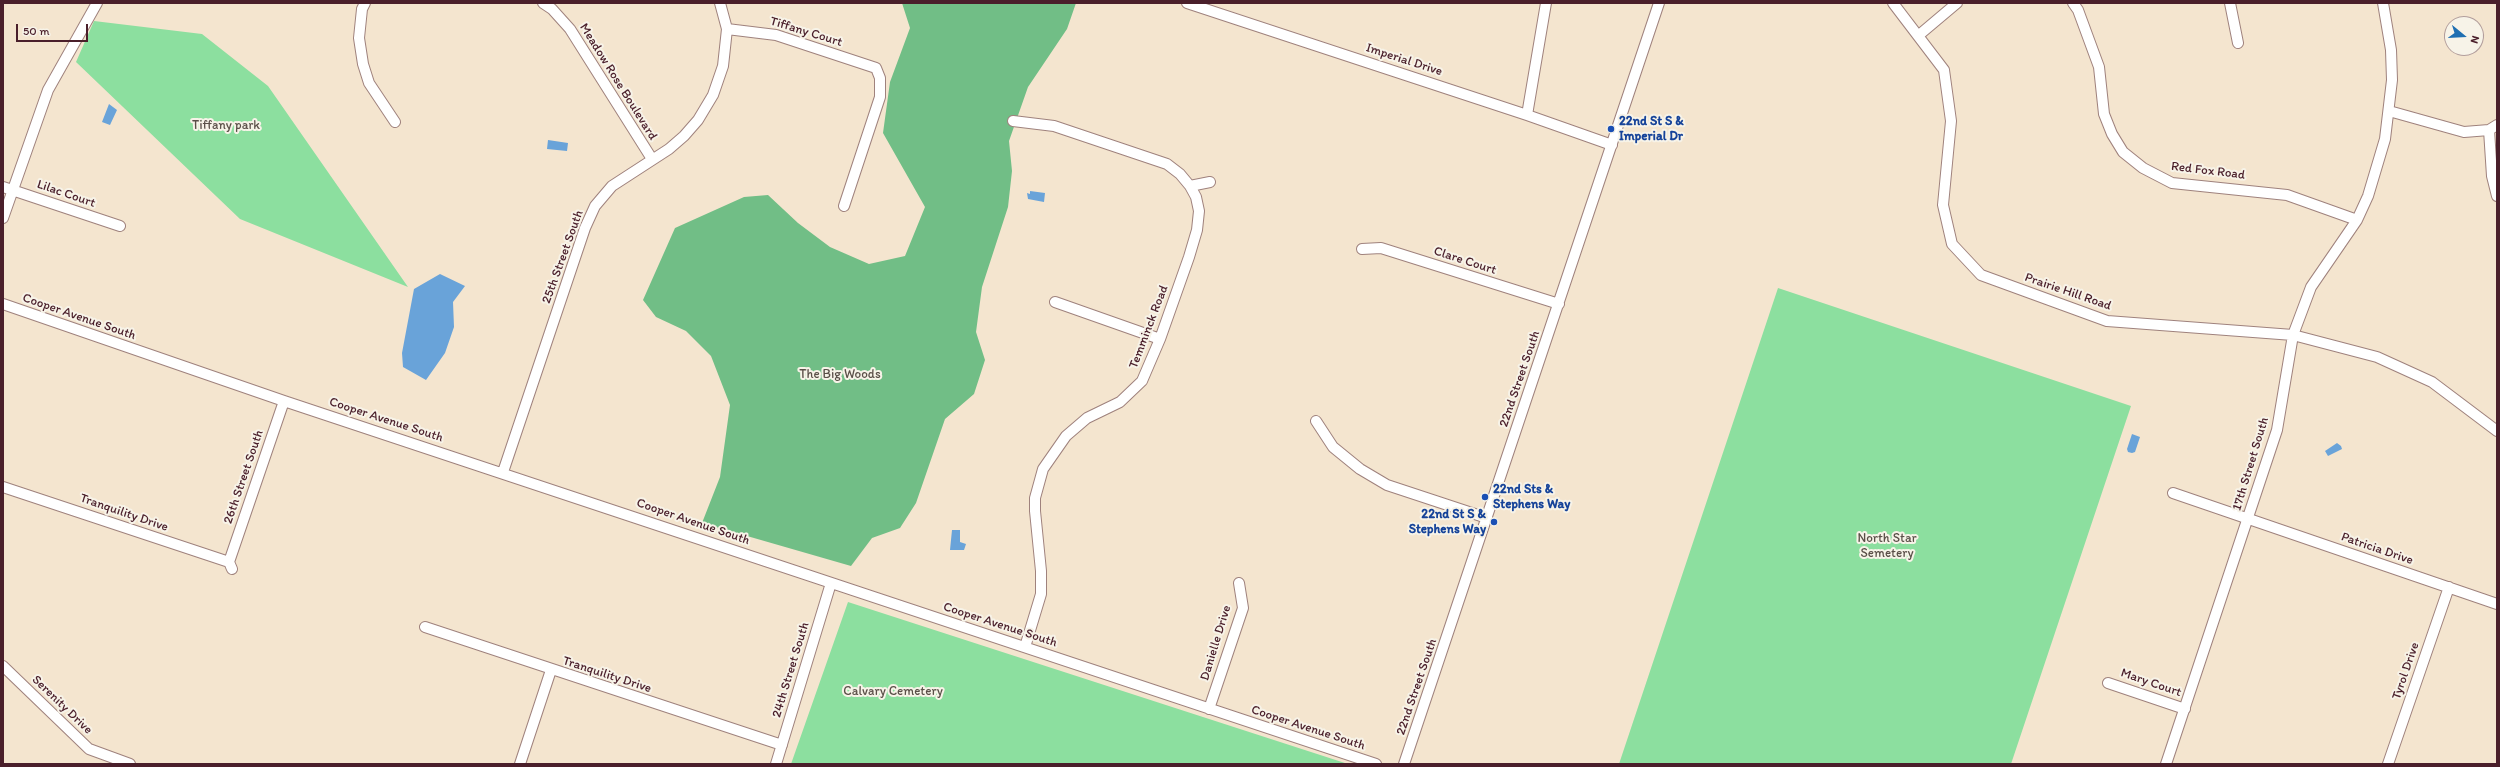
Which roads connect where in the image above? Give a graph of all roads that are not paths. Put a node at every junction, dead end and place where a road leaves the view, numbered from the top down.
1 (96, 3) edge
2 (365, 3) edge
3 (543, 3) edge
4 (720, 3) edge
5 (1187, 3) edge
6 (1546, 3) edge
7 (1660, 3) edge
8 (1893, 3) edge
9 (1957, 3) edge
10 (2073, 3) edge
11 (2230, 3) edge
12 (2383, 3) edge
13 (728, 29) junction
14 (1919, 35) junction
15 (2238, 43) dead end
16 (2389, 111) junction
17 (1527, 115) junction
18 (1013, 121) dead end
19 (395, 122) dead end
20 (2493, 128) edge
21 (1612, 145) junction
22 (652, 159) junction
23 (1210, 182) dead end
24 (1190, 186) junction
25 (7, 188) edge
26 (2497, 196) edge
27 (844, 206) dead end
28 (3, 218) edge
29 (2356, 220) junction
30 (120, 226) dead end
31 (1362, 249) dead end
32 (1055, 302) dead end
33 (3, 304) edge
34 (1558, 304) junction
35 (2293, 335) junction
36 (1160, 339) junction
37 (284, 400) junction
38 (1316, 421) dead end
39 (2497, 431) edge
40 (503, 472) junction
41 (3, 487) edge
42 (2173, 493) dead end
43 (1486, 518) junction
44 (2248, 519) junction
45 (230, 566) joint
46 (831, 583) junction
47 (1239, 583) dead end
48 (2448, 587) junction
49 (2497, 604) edge
50 (425, 627) dead end
51 (1025, 647) junction
52 (3, 666) edge
53 (551, 670) junction
54 (2108, 683) dead end
55 (2185, 708) junction
56 (1209, 709) junction
57 (782, 745) junction
58 (130, 764) edge
59 (520, 764) edge
60 (776, 764) edge
61 (1376, 764) edge
62 (1404, 764) edge
63 (2166, 764) edge
64 (2388, 764) edge

1 - 25 street
2 - 19 street
3 - 22 street, Meadow Rose Boulevard
4 - 13 street, 25th Street South
5 - 17 street, Imperial Drive
6 - 17 street
7 - 21 street, 22nd Street South
8 - 14 street, Prairie Hill Road
9 - 14 street
10 - 29 street, Red Fox Road
11 - 15 street
12 - 16 street, 17th Street South
13 - 22 street, 25th Street South
13 - 27 street, Tiffany Court
14 - 35 street, Prairie Hill Road
16 - 20 street
16 - 29 street, 17th Street South
17 - 21 street, Imperial Drive
18 - 24 street, Temminck Road
20 - 26 street
21 - 34 street, 22nd Street South
22 - 40 street, 25th Street South
23 - 24 street
24 - 36 street, Temminck Road
25 - 28 street
25 - 30 street, Lilac Court
29 - 35 street, 17th Street South
31 - 34 street, Clare Court
32 - 36 street
33 - 37 street, Cooper Avenue South
34 - 43 street, 22nd Street South
35 - 39 street, Prairie Hill Road
35 - 44 street, 17th Street South
36 - 51 street, Temminck Road
37 - 40 street, Cooper Avenue South
37 - 45 street, 26th Street South
38 - 43 street
40 - 46 street, Cooper Avenue South
41 - 45 street, Tranquility Drive
42 - 44 street, Patricia Drive
43 - 62 street, 22nd Street South
44 - 48 street, Patricia Drive
44 - 55 street, 17th Street South
46 - 51 street, Cooper Avenue South
46 - 57 street, 24th Street South
47 - 56 street, Danielle Drive
48 - 49 street, Patricia Drive
48 - 64 street, Tyrol Drive
50 - 53 street, Tranquility Drive
51 - 56 street, Cooper Avenue South
52 - 58 street, Serenity Drive
53 - 57 street, Tranquility Drive
53 - 59 street
54 - 55 street, Mary Court
55 - 63 street, 17th Street South
56 - 61 street, Cooper Avenue South
57 - 60 street, 24th Street South

